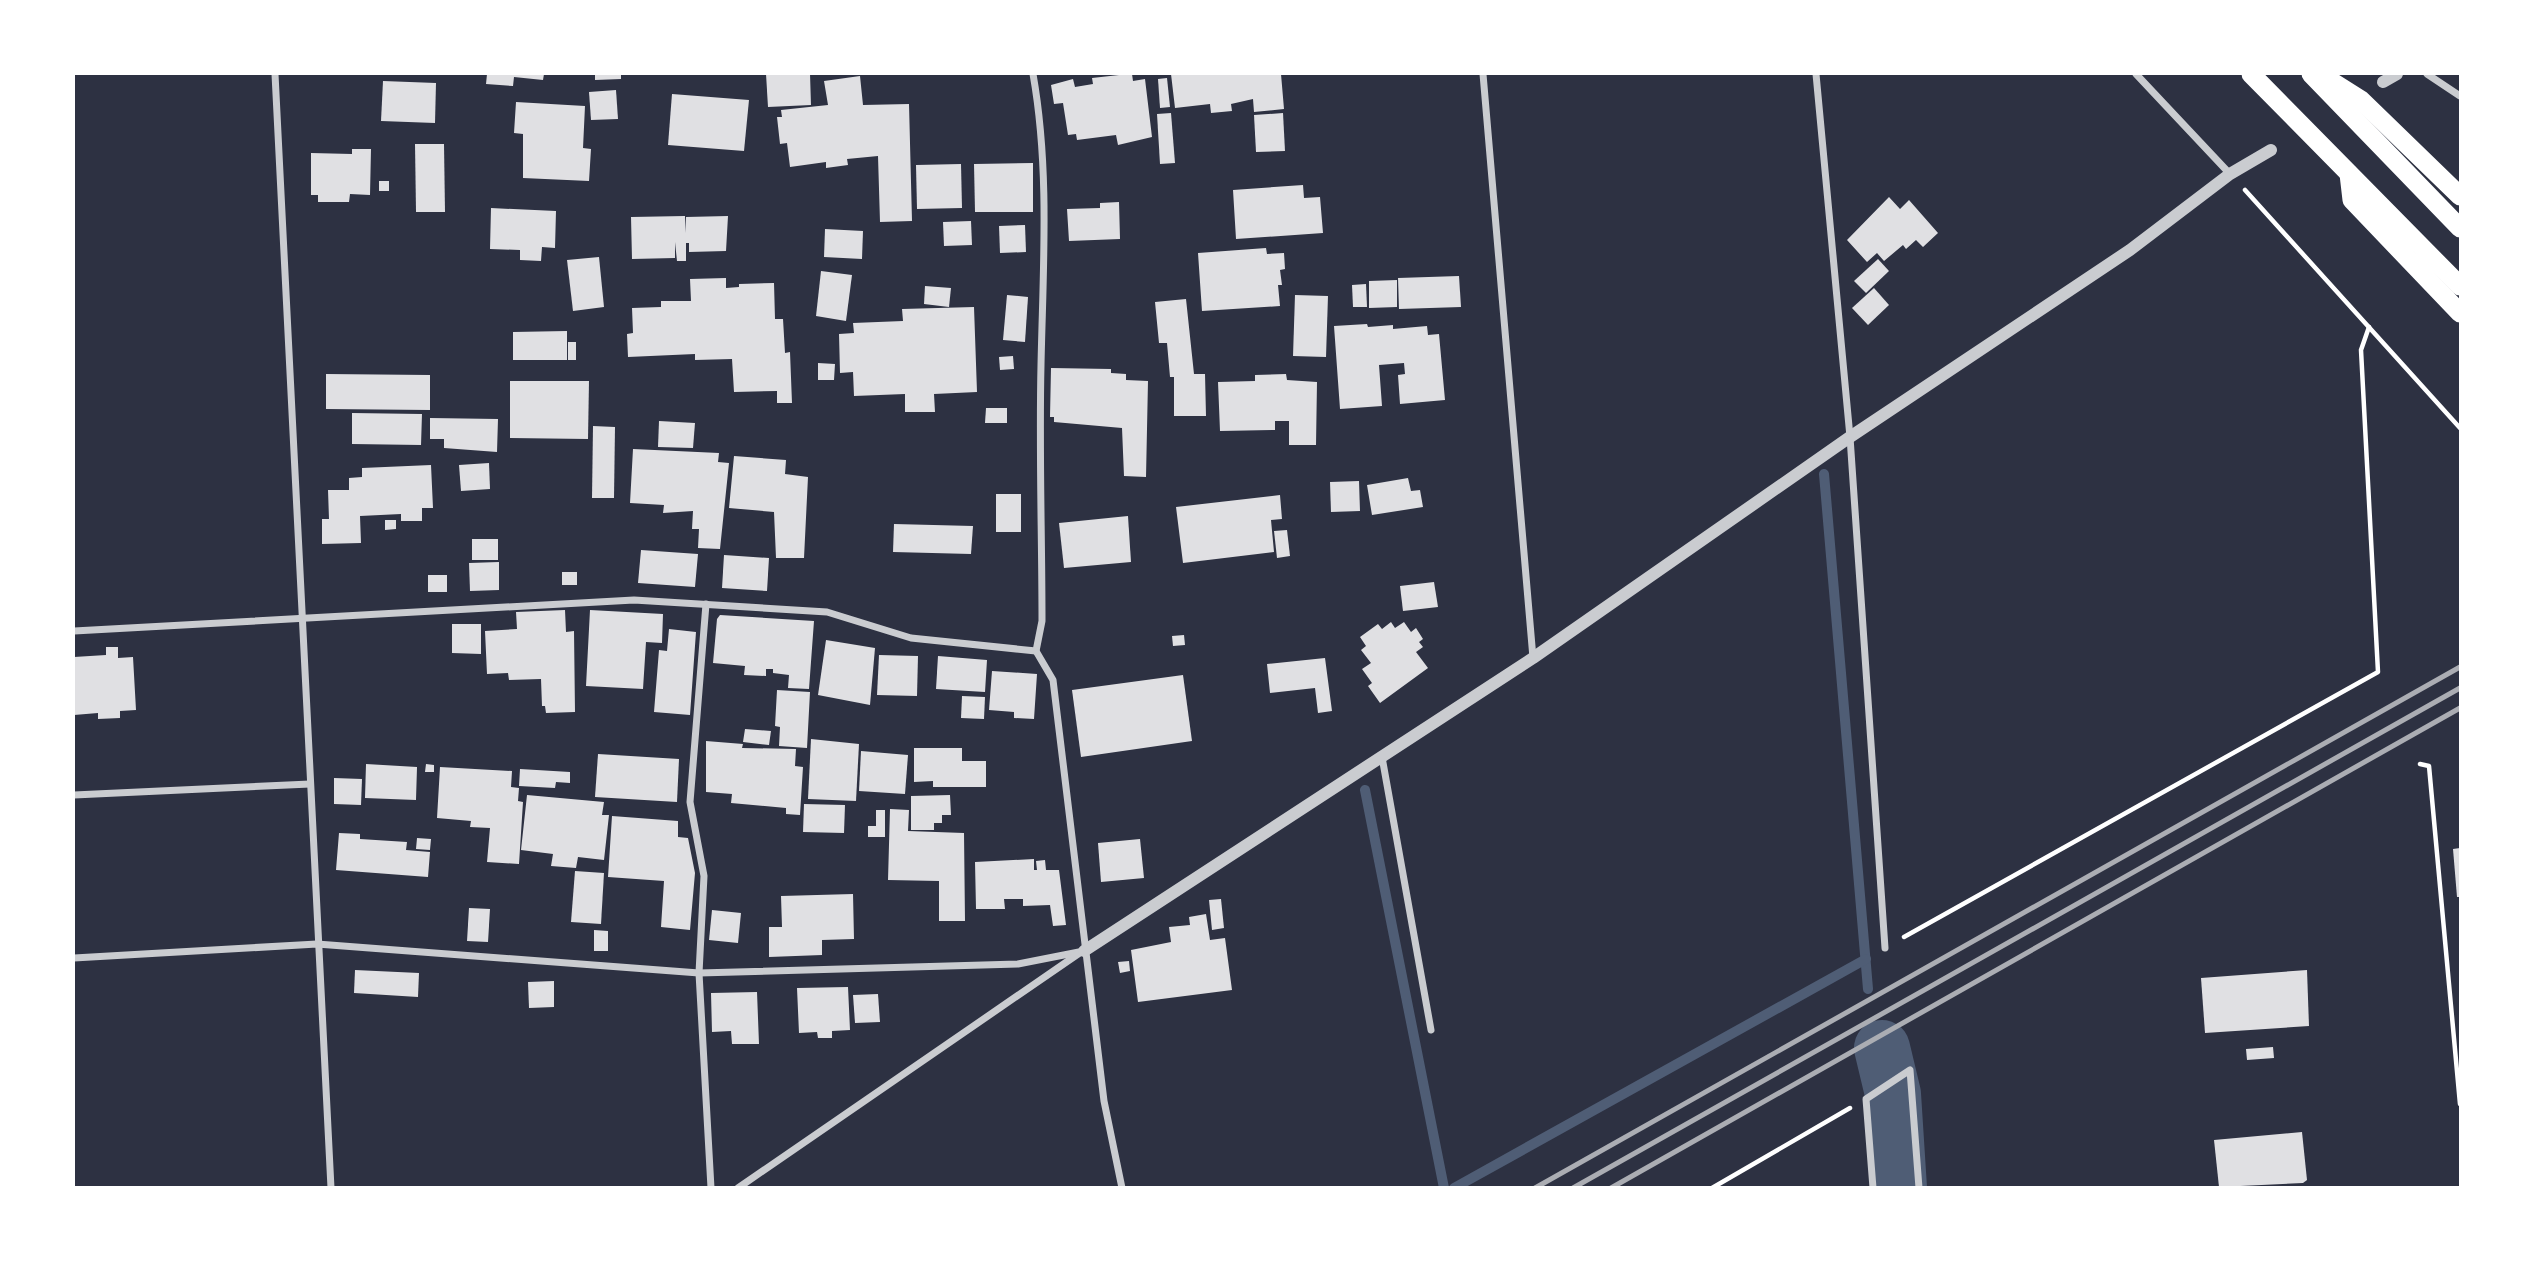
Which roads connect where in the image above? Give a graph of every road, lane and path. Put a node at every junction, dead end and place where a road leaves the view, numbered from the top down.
1 (275, 74) edge
2 (1033, 74) edge
3 (1483, 74) edge
4 (1816, 74) edge
5 (2136, 74) edge
6 (2251, 74) edge
7 (2311, 74) edge
8 (2319, 74) edge
9 (2397, 74) edge
10 (2427, 74) edge
11 (2384, 82) dead end
12 (2460, 94) edge
13 (2271, 150) dead end
14 (2230, 174) junction
15 (2350, 174) junction
16 (2460, 196) edge
17 (2460, 228) edge
18 (2460, 286) edge
19 (2460, 313) edge
20 (2370, 327) junction
21 (2460, 428) edge
22 (1850, 437) junction
23 (706, 604) junction
24 (304, 618) junction
25 (74, 631) edge
26 (1036, 651) junction
27 (1533, 657) junction
28 (1382, 757) junction
29 (2420, 764) dead end
30 (310, 784) junction
31 (74, 794) edge
32 (317, 944) junction
33 (1885, 948) joint
34 (1084, 951) junction
35 (74, 958) edge
36 (699, 973) junction
37 (1432, 1030) dead end
38 (1866, 1099) junction
39 (2460, 1104) edge
40 (331, 1188) edge
41 (711, 1188) edge
42 (738, 1188) edge
43 (1122, 1188) edge
44 (1712, 1188) edge
45 (1873, 1188) edge
46 (1919, 1188) edge

1 - 24 street
2 - 26 street
3 - 27 street
4 - 22 street
5 - 14 street
6 - 15 highway
7 - 17 highway
8 - 16 highway
9 - 11 street
10 - 12 street
13 - 14 street
14 - 20 path
14 - 22 street
15 - 18 highway
15 - 19 highway
20 - 21 path
20 - 33 path
22 - 27 street
22 - 33 street
23 - 24 street
23 - 26 street
23 - 36 street
24 - 25 street
24 - 30 street
26 - 34 street
27 - 28 street
28 - 34 street
28 - 37 street
29 - 39 path
30 - 31 street
30 - 32 street
32 - 35 street
32 - 36 street
32 - 40 street
34 - 36 street
34 - 42 street
34 - 43 street
36 - 41 street
38 - 44 path
38 - 45 street
38 - 46 street

